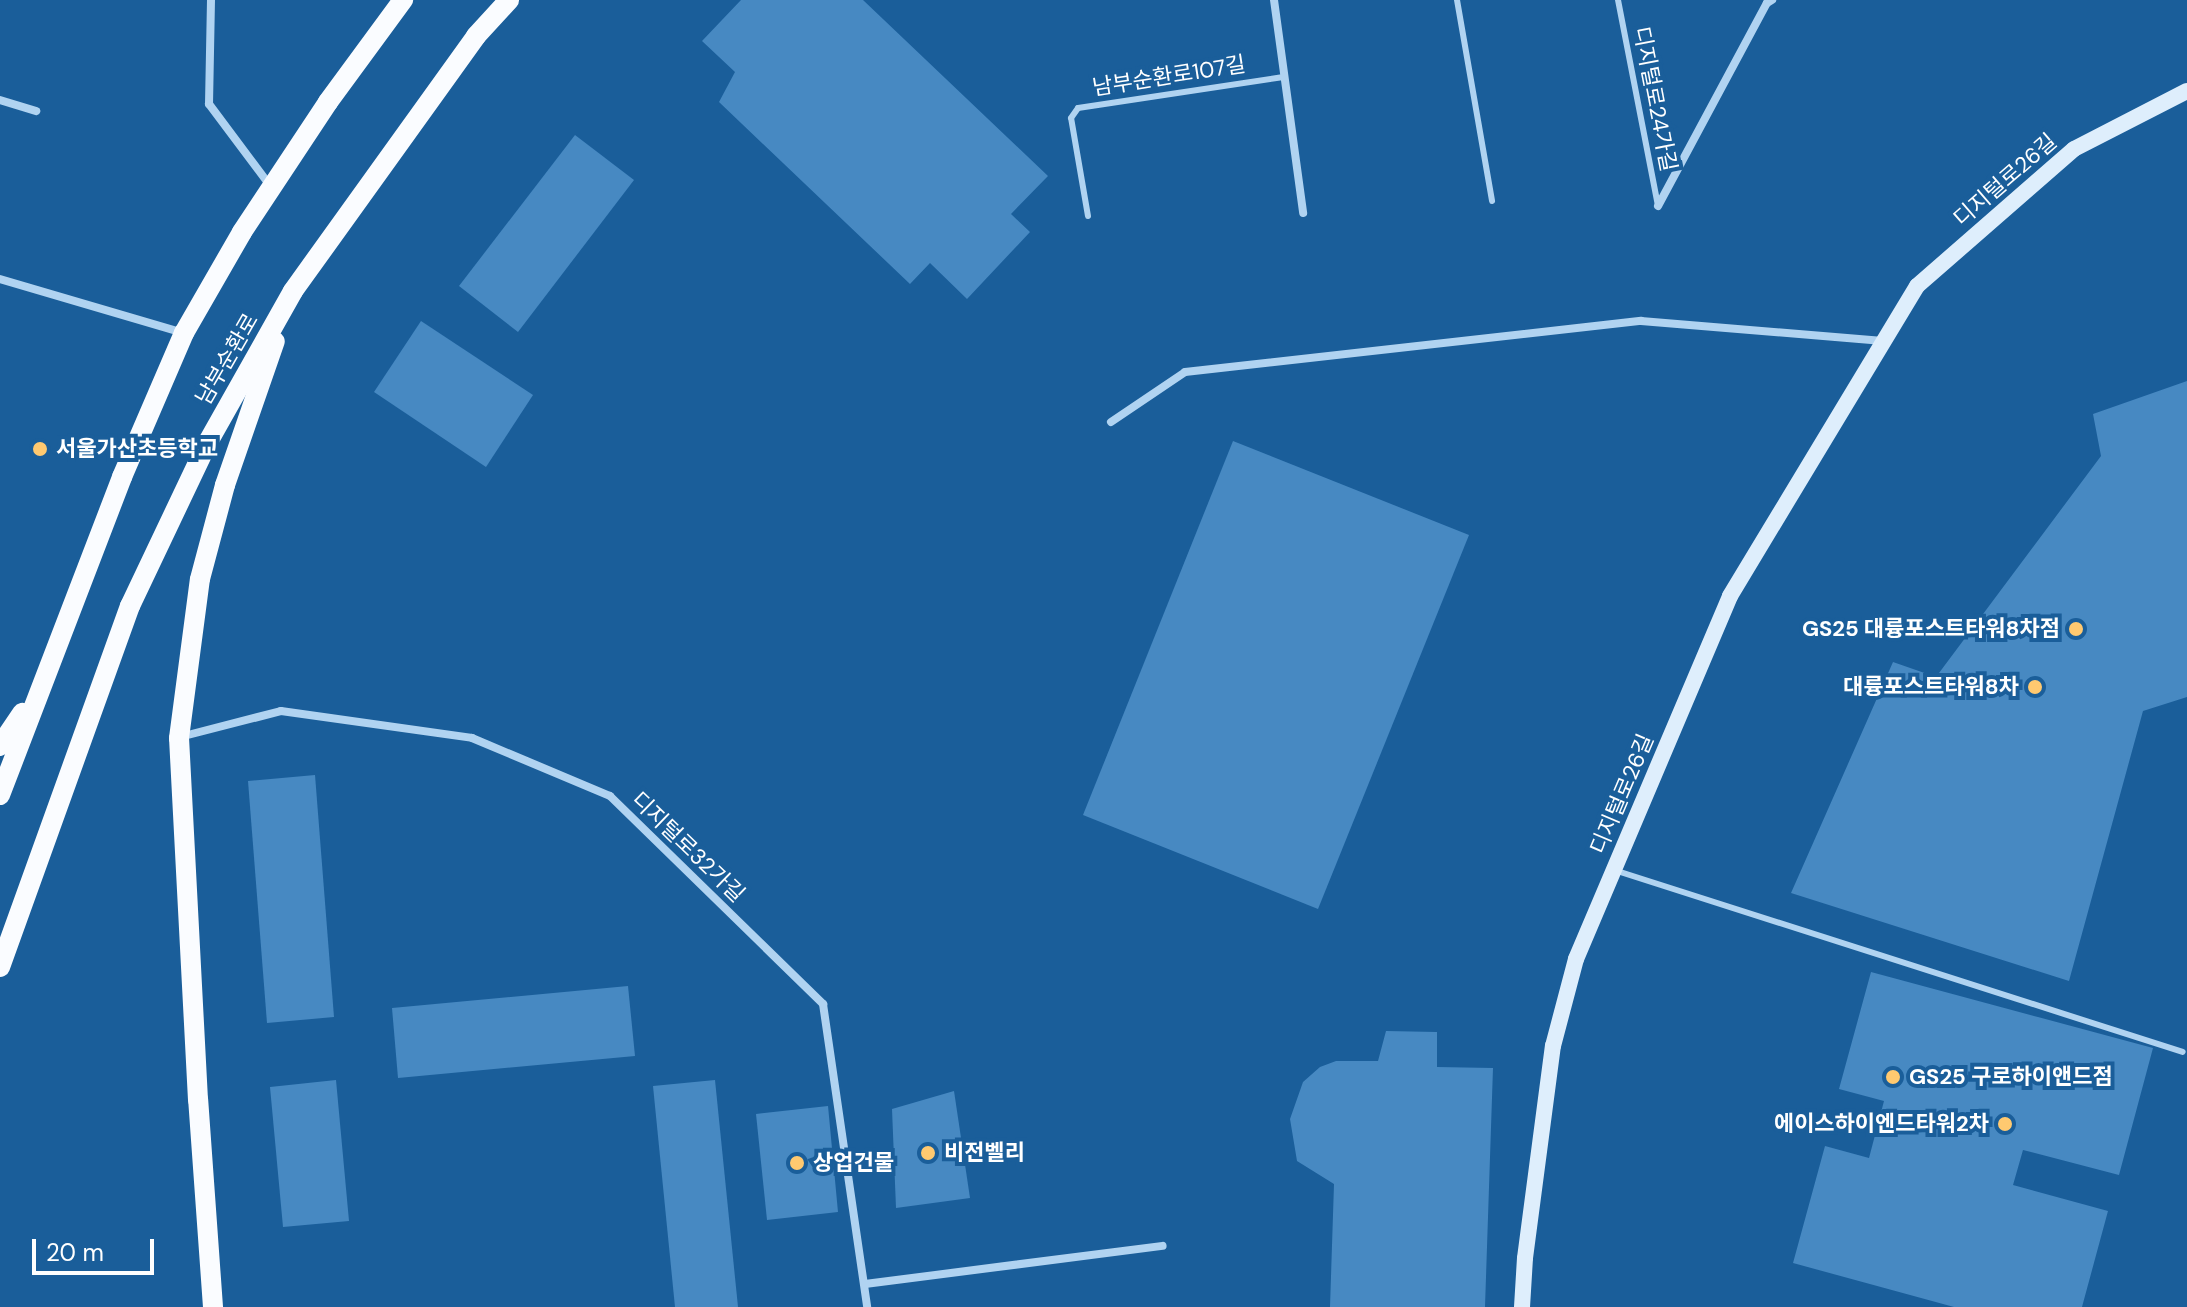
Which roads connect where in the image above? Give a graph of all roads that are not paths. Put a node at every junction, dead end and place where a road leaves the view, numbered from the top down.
1 (211, 0) edge
2 (403, 0) edge
3 (509, 0) edge
4 (1274, 0) edge
5 (1457, 0) edge
6 (1618, 0) edge
7 (1772, 0) edge
8 (1282, 77) junction
9 (2187, 91) edge
10 (0, 100) edge
11 (36, 111) dead end
12 (271, 187) junction
13 (1492, 201) dead end
14 (1658, 206) joint
15 (1303, 213) dead end
16 (1088, 216) dead end
17 (0, 279) edge
18 (293, 291) junction
19 (184, 333) junction
20 (1884, 341) junction
21 (1111, 422) dead end
22 (42, 684) junction
23 (179, 738) junction
24 (0, 746) edge
25 (0, 795) edge
26 (1614, 870) junction
27 (0, 967) edge
28 (2183, 1052) dead end
29 (1163, 1246) dead end
30 (865, 1284) junction
31 (213, 1307) edge
32 (867, 1307) edge
33 (1522, 1307) edge

1 - 12 street
2 - 12 main road, 남부순환로
3 - 18 main road, 남부순환로
4 - 8 street
5 - 13 lane
6 - 14 lane, 디지털로24가길
7 - 14 street
8 - 15 street
8 - 16 lane, 남부순환로107길
9 - 20 street, 디지털로26길
10 - 11 street
12 - 19 main road, 남부순환로
17 - 19 street
18 - 23 main road
18 - 27 main road, 남부순환로
19 - 22 main road, 남부순환로
20 - 21 street
20 - 26 street, 디지털로26길
22 - 24 main road
22 - 25 main road, 남부순환로
23 - 30 street, 디지털로32가길
23 - 31 main road
26 - 28 lane
26 - 33 street, 디지털로26길
29 - 30 street
30 - 32 street, 디지털로32가길

